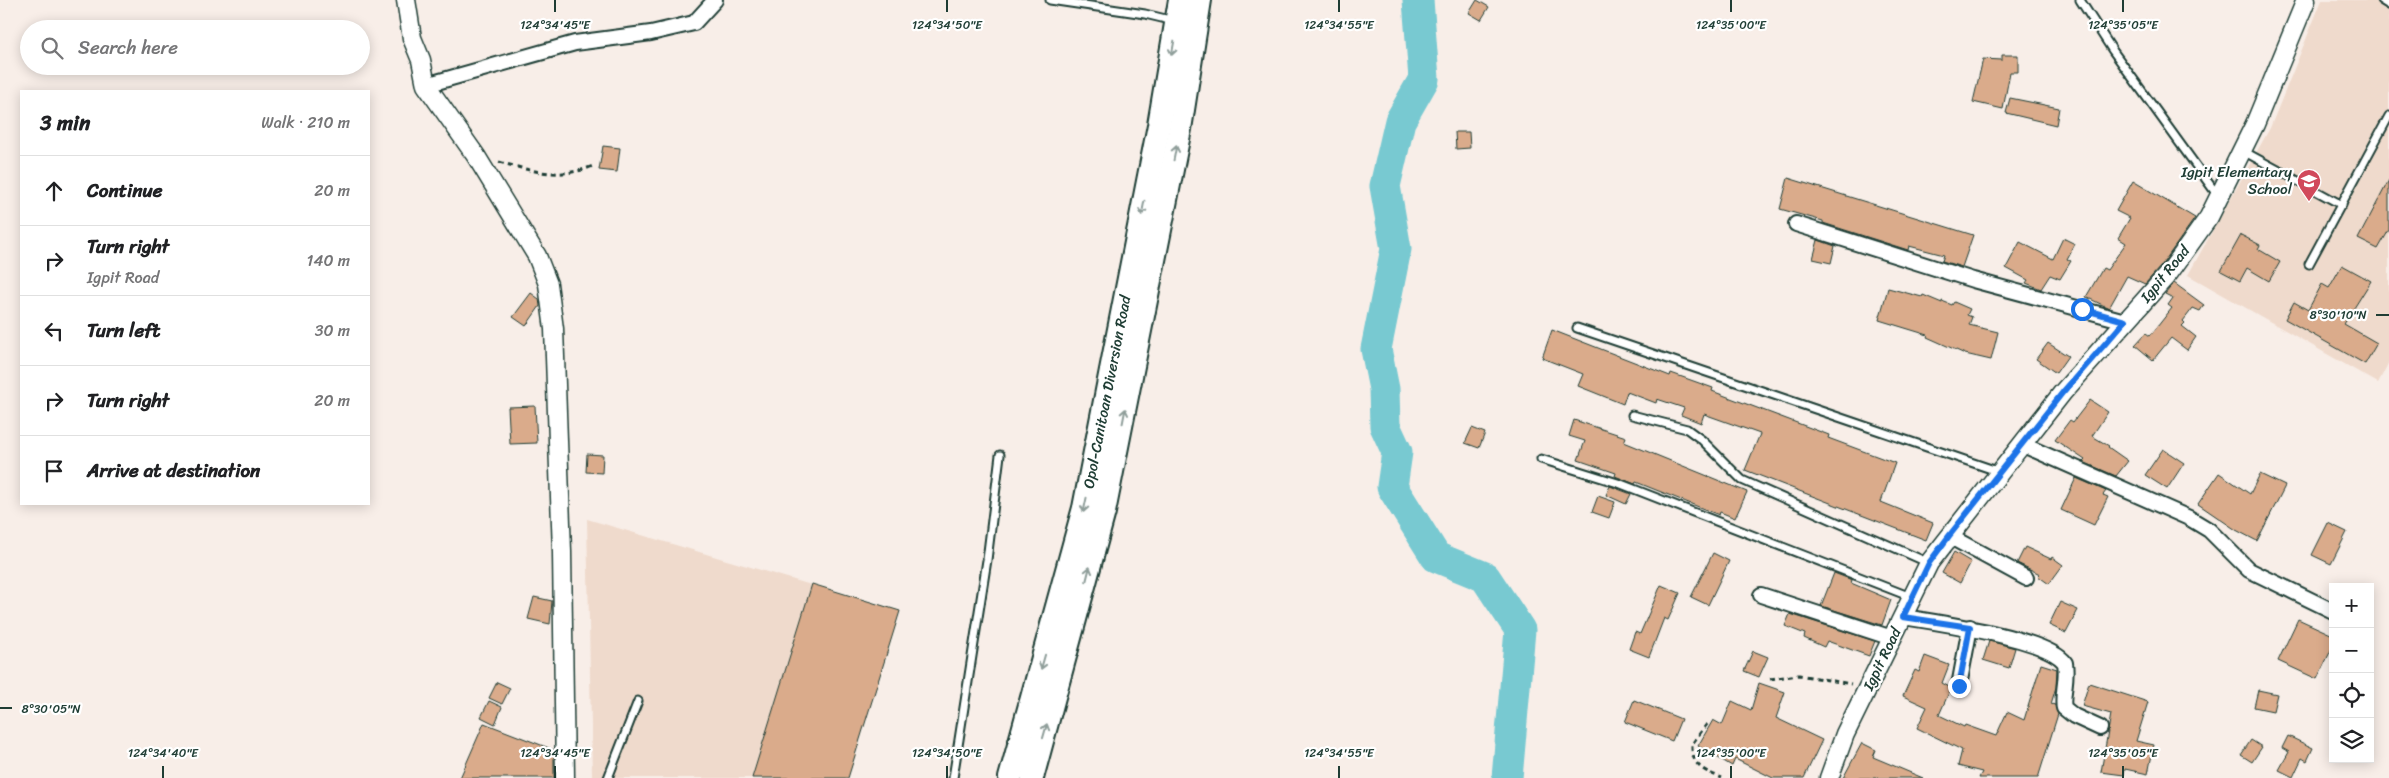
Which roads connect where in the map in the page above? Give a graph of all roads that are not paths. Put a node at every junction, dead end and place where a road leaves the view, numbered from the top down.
1 (406, 0) edge
2 (715, 0) edge
3 (1050, 0) edge
4 (1200, 0) edge
5 (2080, 0) edge
6 (2306, 0) edge
7 (2381, 0) edge
8 (2389, 5) edge
9 (1178, 11) edge
10 (426, 85) junction
11 (2389, 116) edge
12 (2243, 151) junction
13 (2220, 198) junction
14 (2342, 205) junction
15 (1796, 224) dead end
16 (2308, 264) dead end
17 (2125, 321) junction
18 (1577, 328) dead end
19 (1632, 415) dead end
20 (2022, 444) junction
21 (1000, 455) dead end
22 (1541, 459) dead end
23 (2000, 472) junction
24 (1949, 536) junction
25 (1929, 563) junction
26 (2026, 578) dead end
27 (1761, 595) dead end
28 (1913, 598) junction
29 (2329, 608) edge
30 (1903, 617) junction
31 (1970, 627) junction
32 (1892, 638) junction
33 (1959, 686) dead end
34 (638, 701) dead end
35 (2100, 728) dead end
36 (1831, 777) edge
37 (565, 778) edge
38 (608, 778) edge
39 (953, 778) edge
40 (1010, 778) edge
41 (1032, 778) edge

1 - 10 street
2 - 10 street
3 - 9 lane
41 -> 4 main road, Opol-Canitoan Diversion Road
5 - 13 lane
6 - 12 street, Igpit Road
7 - 8 lane
9 -> 40 main road, Opol-Canitoan Diversion Road
10 - 37 street
11 - 14 lane
12 - 13 street, Igpit Road
12 - 14 lane
13 - 17 street, Igpit Road
14 - 16 lane
15 - 17 street
17 - 20 street, Igpit Road
18 - 23 lane
19 - 25 lane
20 - 23 street, Igpit Road
20 - 29 street
21 - 39 lane
22 - 28 lane
23 - 24 street, Igpit Road
24 - 25 street, Igpit Road
24 - 26 street
25 - 28 street, Igpit Road
27 - 32 street
28 - 30 street, Igpit Road
30 - 31 street
30 - 32 street, Igpit Road
31 - 33 street
31 - 35 street
32 - 36 street, Igpit Road
34 - 38 lane

